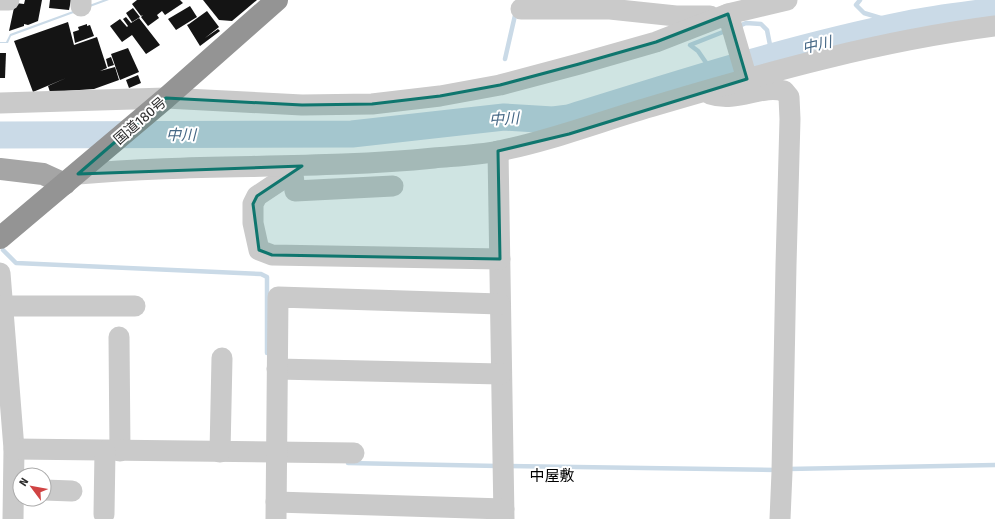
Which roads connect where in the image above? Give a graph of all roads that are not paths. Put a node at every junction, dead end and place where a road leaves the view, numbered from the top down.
1 (0, 0) edge
2 (9, 0) edge
3 (277, 0) edge
4 (753, 0) edge
5 (787, 0) edge
6 (520, 9) dead end
7 (728, 14) junction
8 (676, 16) junction
9 (995, 26) edge
10 (595, 59) junction
11 (747, 79) junction
12 (702, 92) junction
13 (166, 98) junction
14 (2, 102) edge
15 (498, 151) junction
16 (292, 166) junction
17 (0, 169) edge
18 (77, 174) junction
19 (394, 186) dead end
20 (0, 238) edge
21 (500, 259) junction
22 (0, 273) edge
23 (500, 304) junction
24 (2, 306) junction
25 (135, 306) dead end
26 (119, 337) dead end
27 (222, 358) dead end
28 (277, 369) junction
29 (501, 374) junction
30 (4, 404) edge
31 (14, 449) junction
32 (112, 451) junction
33 (220, 452) junction
34 (354, 453) dead end
35 (272, 456) junction
36 (15, 467) edge
37 (52, 490) edge
38 (72, 491) dead end
39 (15, 507) edge
40 (276, 510) edge
41 (104, 514) dead end
42 (504, 514) edge
43 (13, 519) edge
44 (780, 519) edge

1 - 2 street
3 - 13 highway, 国道180号
4 - 7 street
5 - 7 street
6 - 8 street
7 - 8 street
7 - 10 street
7 - 11 street
8 - 10 street
9 - 11 street
10 - 13 street
11 - 12 street
12 - 15 street
12 - 44 street
13 - 14 street
13 - 18 highway, 国道180号
15 - 16 street
15 - 21 street
16 - 18 street
16 - 19 street
16 - 21 street
17 - 18 main road
18 - 20 highway, 国道180号
21 - 23 street
22 - 24 street
23 - 28 street
23 - 29 street
24 - 25 street
24 - 30 street
26 - 32 street
27 - 33 street
28 - 29 street
28 - 35 street
29 - 42 street
30 - 31 street
31 - 32 street
31 - 36 street
32 - 33 street
32 - 41 street
33 - 35 street
34 - 35 street
35 - 40 street
37 - 38 street
39 - 43 street
40 - 42 street

